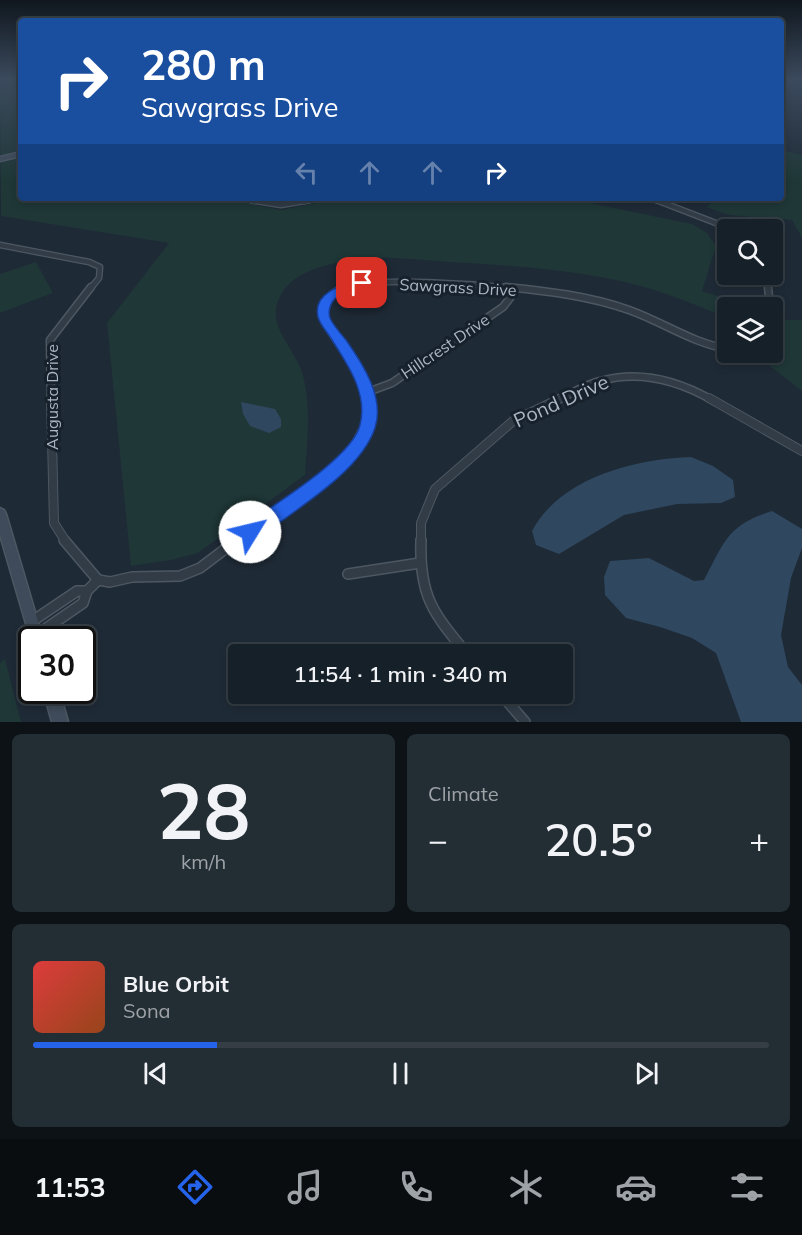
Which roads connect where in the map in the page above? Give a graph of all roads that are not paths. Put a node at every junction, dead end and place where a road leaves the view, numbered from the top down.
1 (18, 155) edge
2 (0, 159) edge
3 (254, 201) edge
4 (307, 201) edge
5 (658, 201) edge
6 (717, 224) edge
7 (0, 245) edge
8 (509, 289) junction
9 (717, 346) edge
10 (368, 392) junction
11 (802, 452) edge
12 (0, 514) edge
13 (420, 563) junction
14 (348, 574) dead end
15 (98, 580) junction
16 (87, 591) junction
17 (31, 622) junction
18 (32, 626) edge
19 (52, 626) edge
20 (459, 644) edge
21 (55, 704) edge
22 (509, 704) edge
23 (60, 722) edge
24 (525, 722) edge

1 - 2 street
3 - 4 street
5 - 6 street
7 - 15 street, Augusta Drive
8 - 9 street, Sawgrass Drive
8 - 10 street, Hillcrest Drive
8 - 10 street, Sawgrass Drive
10 - 15 street, Sawgrass Drive
11 - 13 street, Pond Drive
12 - 17 street
13 - 14 street
13 - 20 street, Pond Drive
15 - 16 street
16 - 17 street
16 - 19 street
17 - 18 street
21 - 23 street
22 - 24 street

